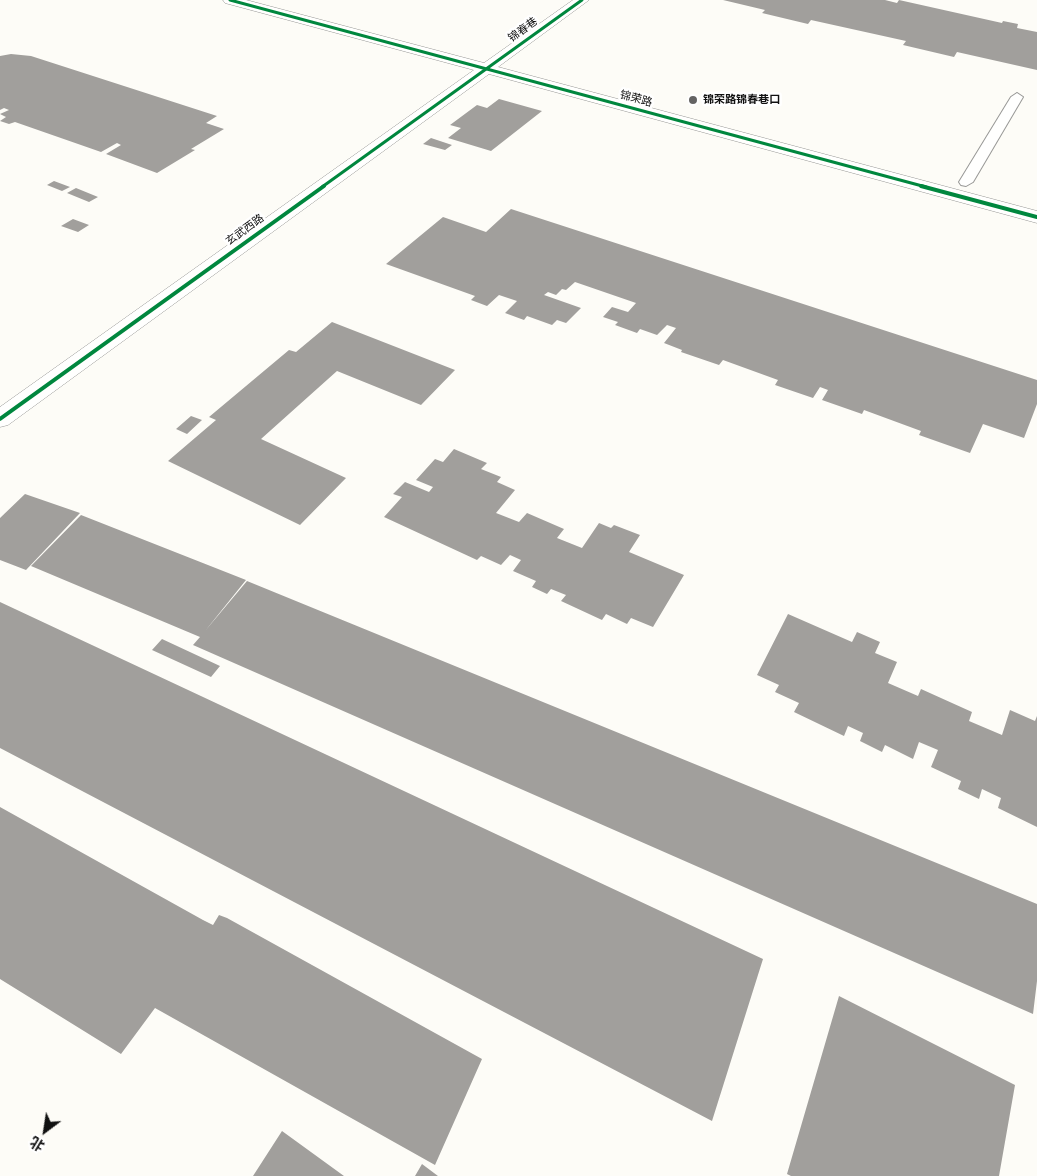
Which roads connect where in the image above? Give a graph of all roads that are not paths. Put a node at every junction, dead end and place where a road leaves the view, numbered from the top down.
1 (230, 0) edge
2 (279, 0) edge
3 (582, 0) edge
4 (494, 64) junction
5 (1017, 97) dead end
6 (966, 182) junction
7 (1028, 198) dead end
8 (1037, 217) edge
9 (0, 418) edge

1 - 4 street, 锦荣路
2 - 4 street, 锦荣路
3 - 4 street, 锦春巷
4 - 6 street, 锦荣路
4 - 8 street, 锦荣路
4 - 9 street, 玄武西路
5 - 6 lane
6 - 7 street, 锦荣路

